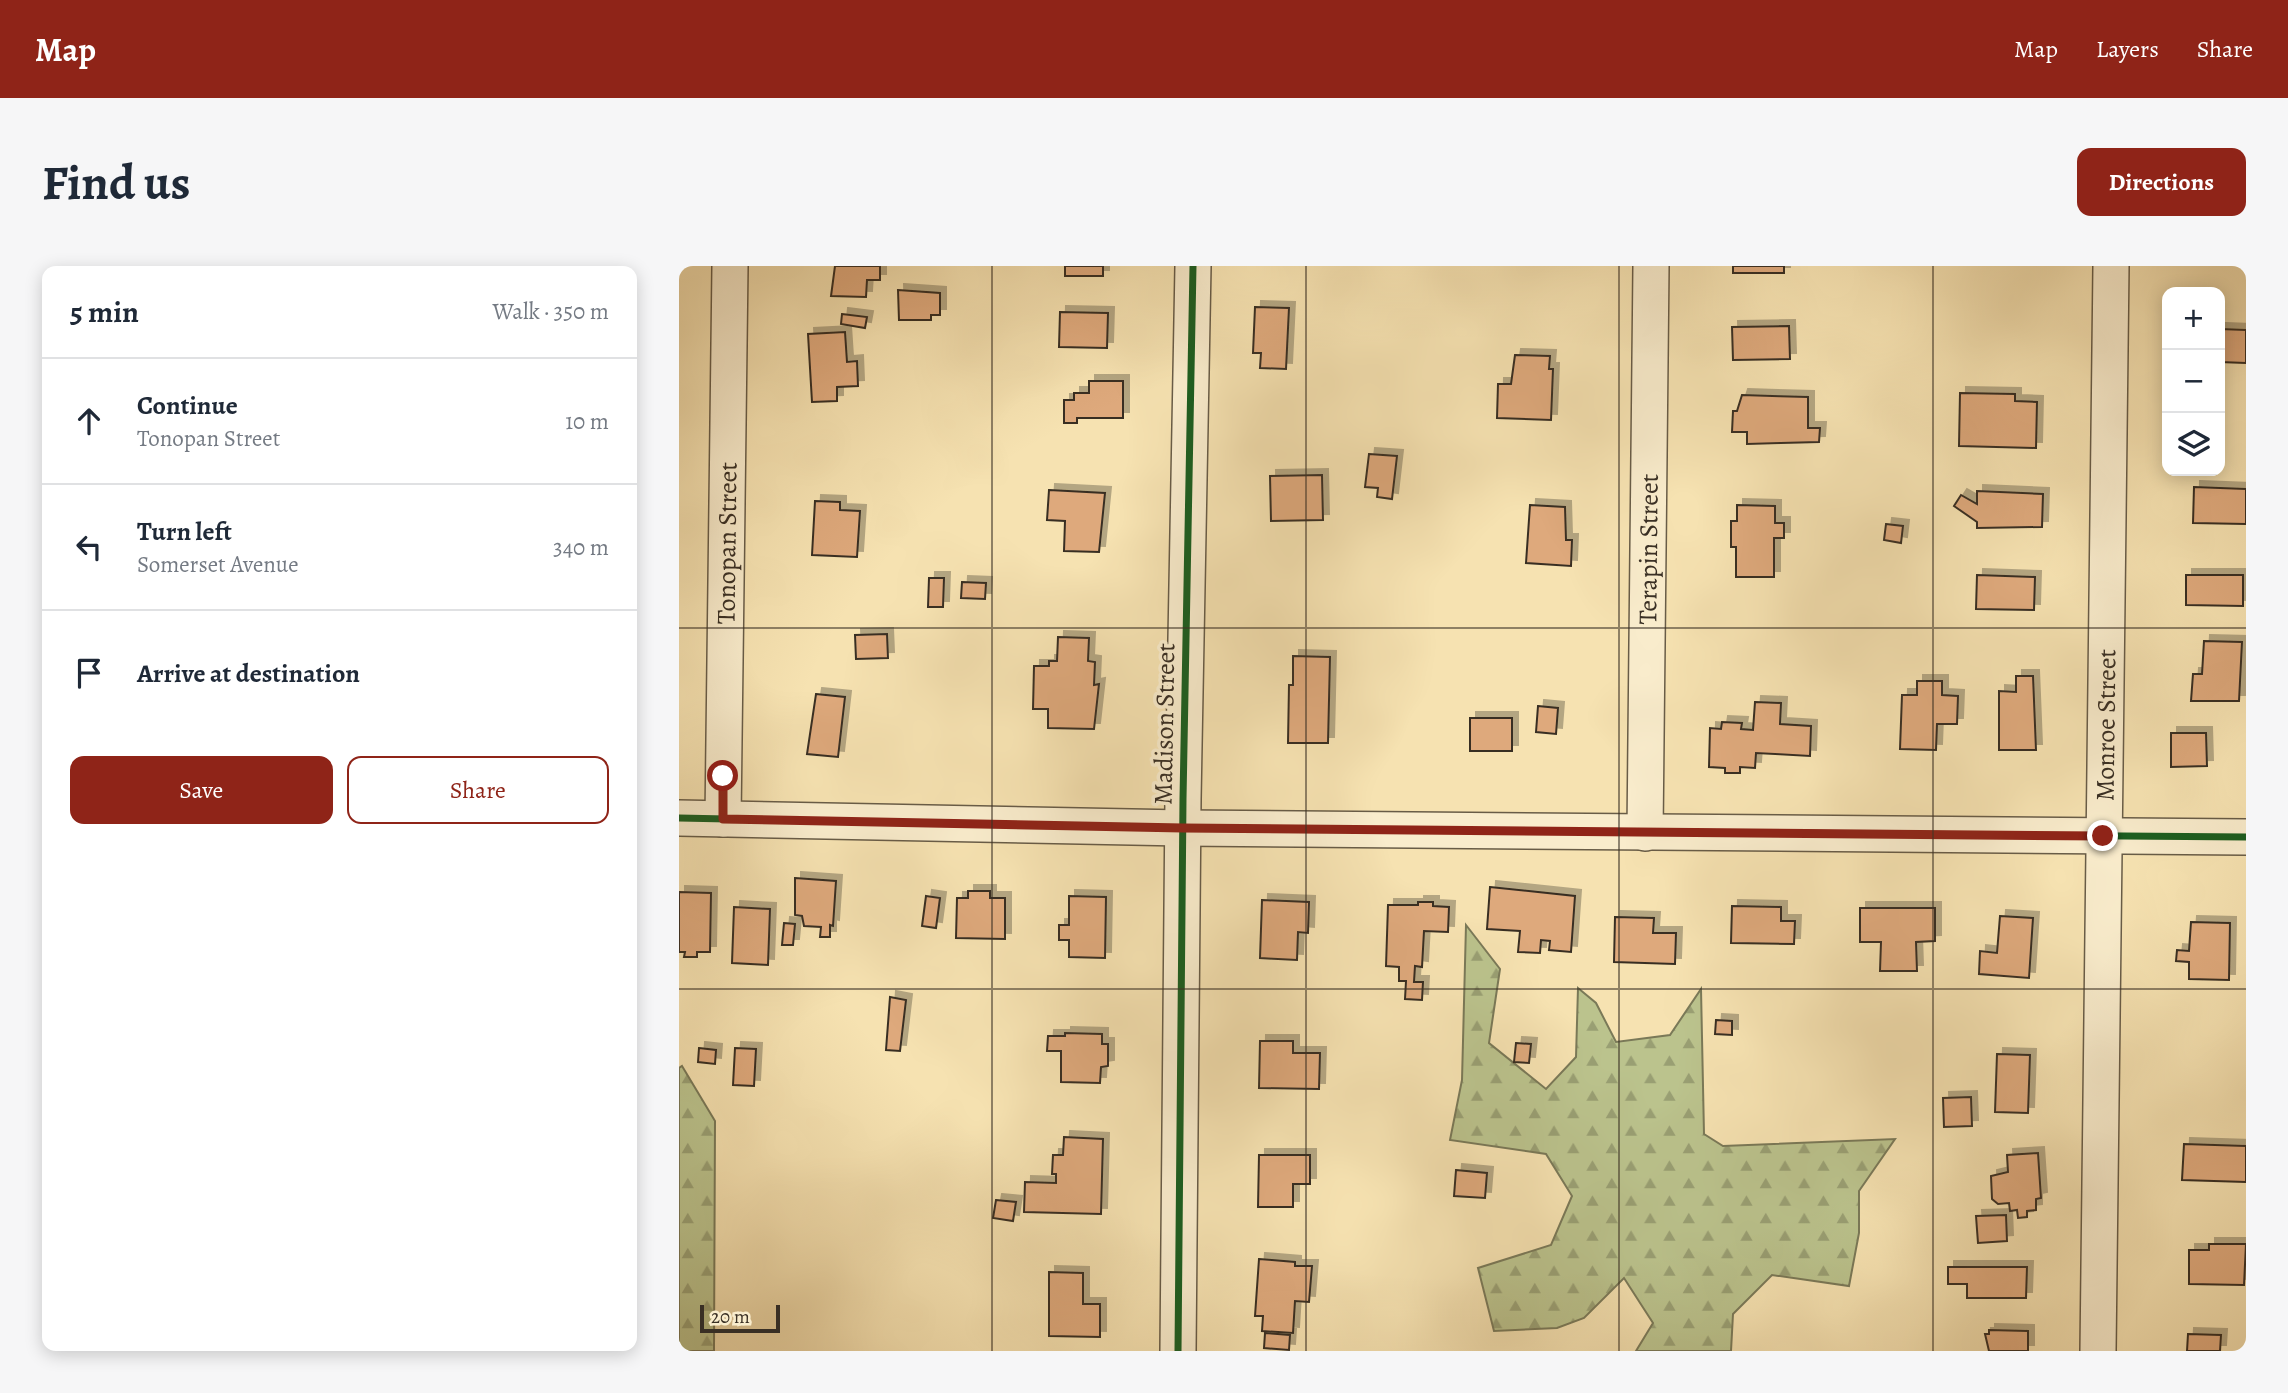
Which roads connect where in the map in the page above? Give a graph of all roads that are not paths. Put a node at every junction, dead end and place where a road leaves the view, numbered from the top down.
1 (730, 266) edge
2 (1193, 266) edge
3 (1651, 266) edge
4 (2111, 266) edge
5 (679, 818) edge
6 (723, 819) junction
7 (1183, 828) junction
8 (1646, 832) junction
9 (2103, 836) junction
10 (2246, 837) edge
11 (1178, 1351) edge
12 (2098, 1351) edge

1 - 6 street, Tonopan Street
2 - 7 street, Madison Street
3 - 8 street, Terapin Street
4 - 9 street, Monroe Street
5 - 6 street
6 - 7 street
7 - 8 street
7 - 11 street, Madison Street
8 - 9 street
9 - 10 street
9 - 12 street, Monroe Street

